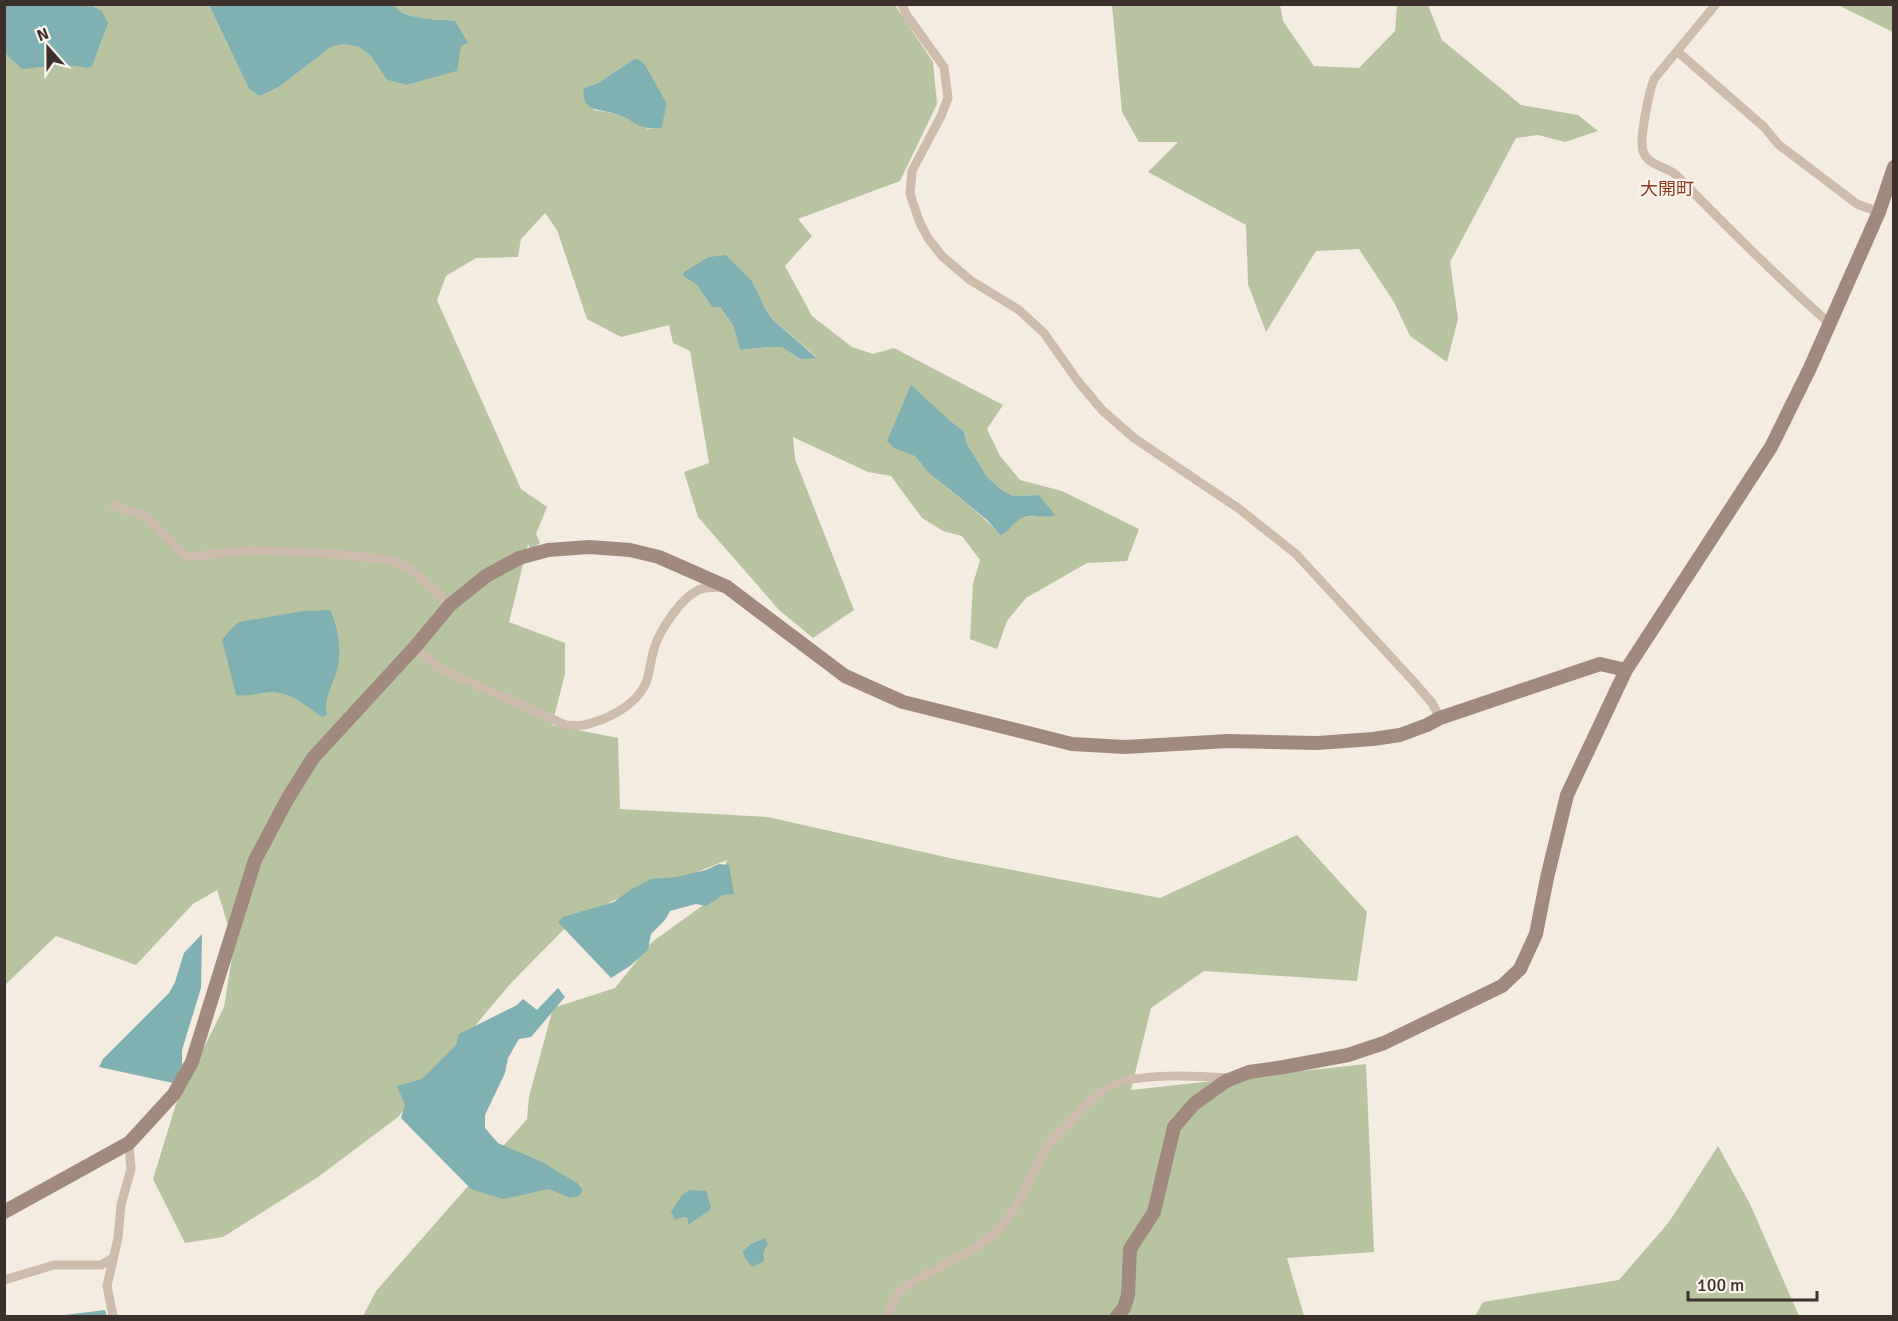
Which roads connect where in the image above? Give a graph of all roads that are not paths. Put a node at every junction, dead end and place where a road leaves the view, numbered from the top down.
1 (902, 4) edge
2 (1716, 4) edge
3 (1678, 52) junction
4 (1893, 167) edge
5 (1879, 212) junction
6 (1830, 324) junction
7 (113, 505) dead end
8 (727, 586) junction
9 (450, 605) junction
10 (415, 647) junction
11 (1626, 670) junction
12 (1440, 718) junction
13 (1231, 1079) junction
14 (129, 1143) junction
15 (4, 1212) edge
16 (113, 1258) junction
17 (4, 1280) edge
18 (113, 1317) edge
19 (887, 1317) edge
20 (1117, 1317) edge

1 - 12 street
2 - 3 street
3 - 5 street
3 - 6 street
4 - 5 street
5 - 6 street
6 - 11 street
7 - 9 street
8 - 9 street
8 - 10 street
8 - 12 street
9 - 10 street
10 - 14 street
11 - 12 street
11 - 13 street
13 - 19 street
13 - 20 street
14 - 15 street
14 - 16 street
16 - 17 street
16 - 18 street

